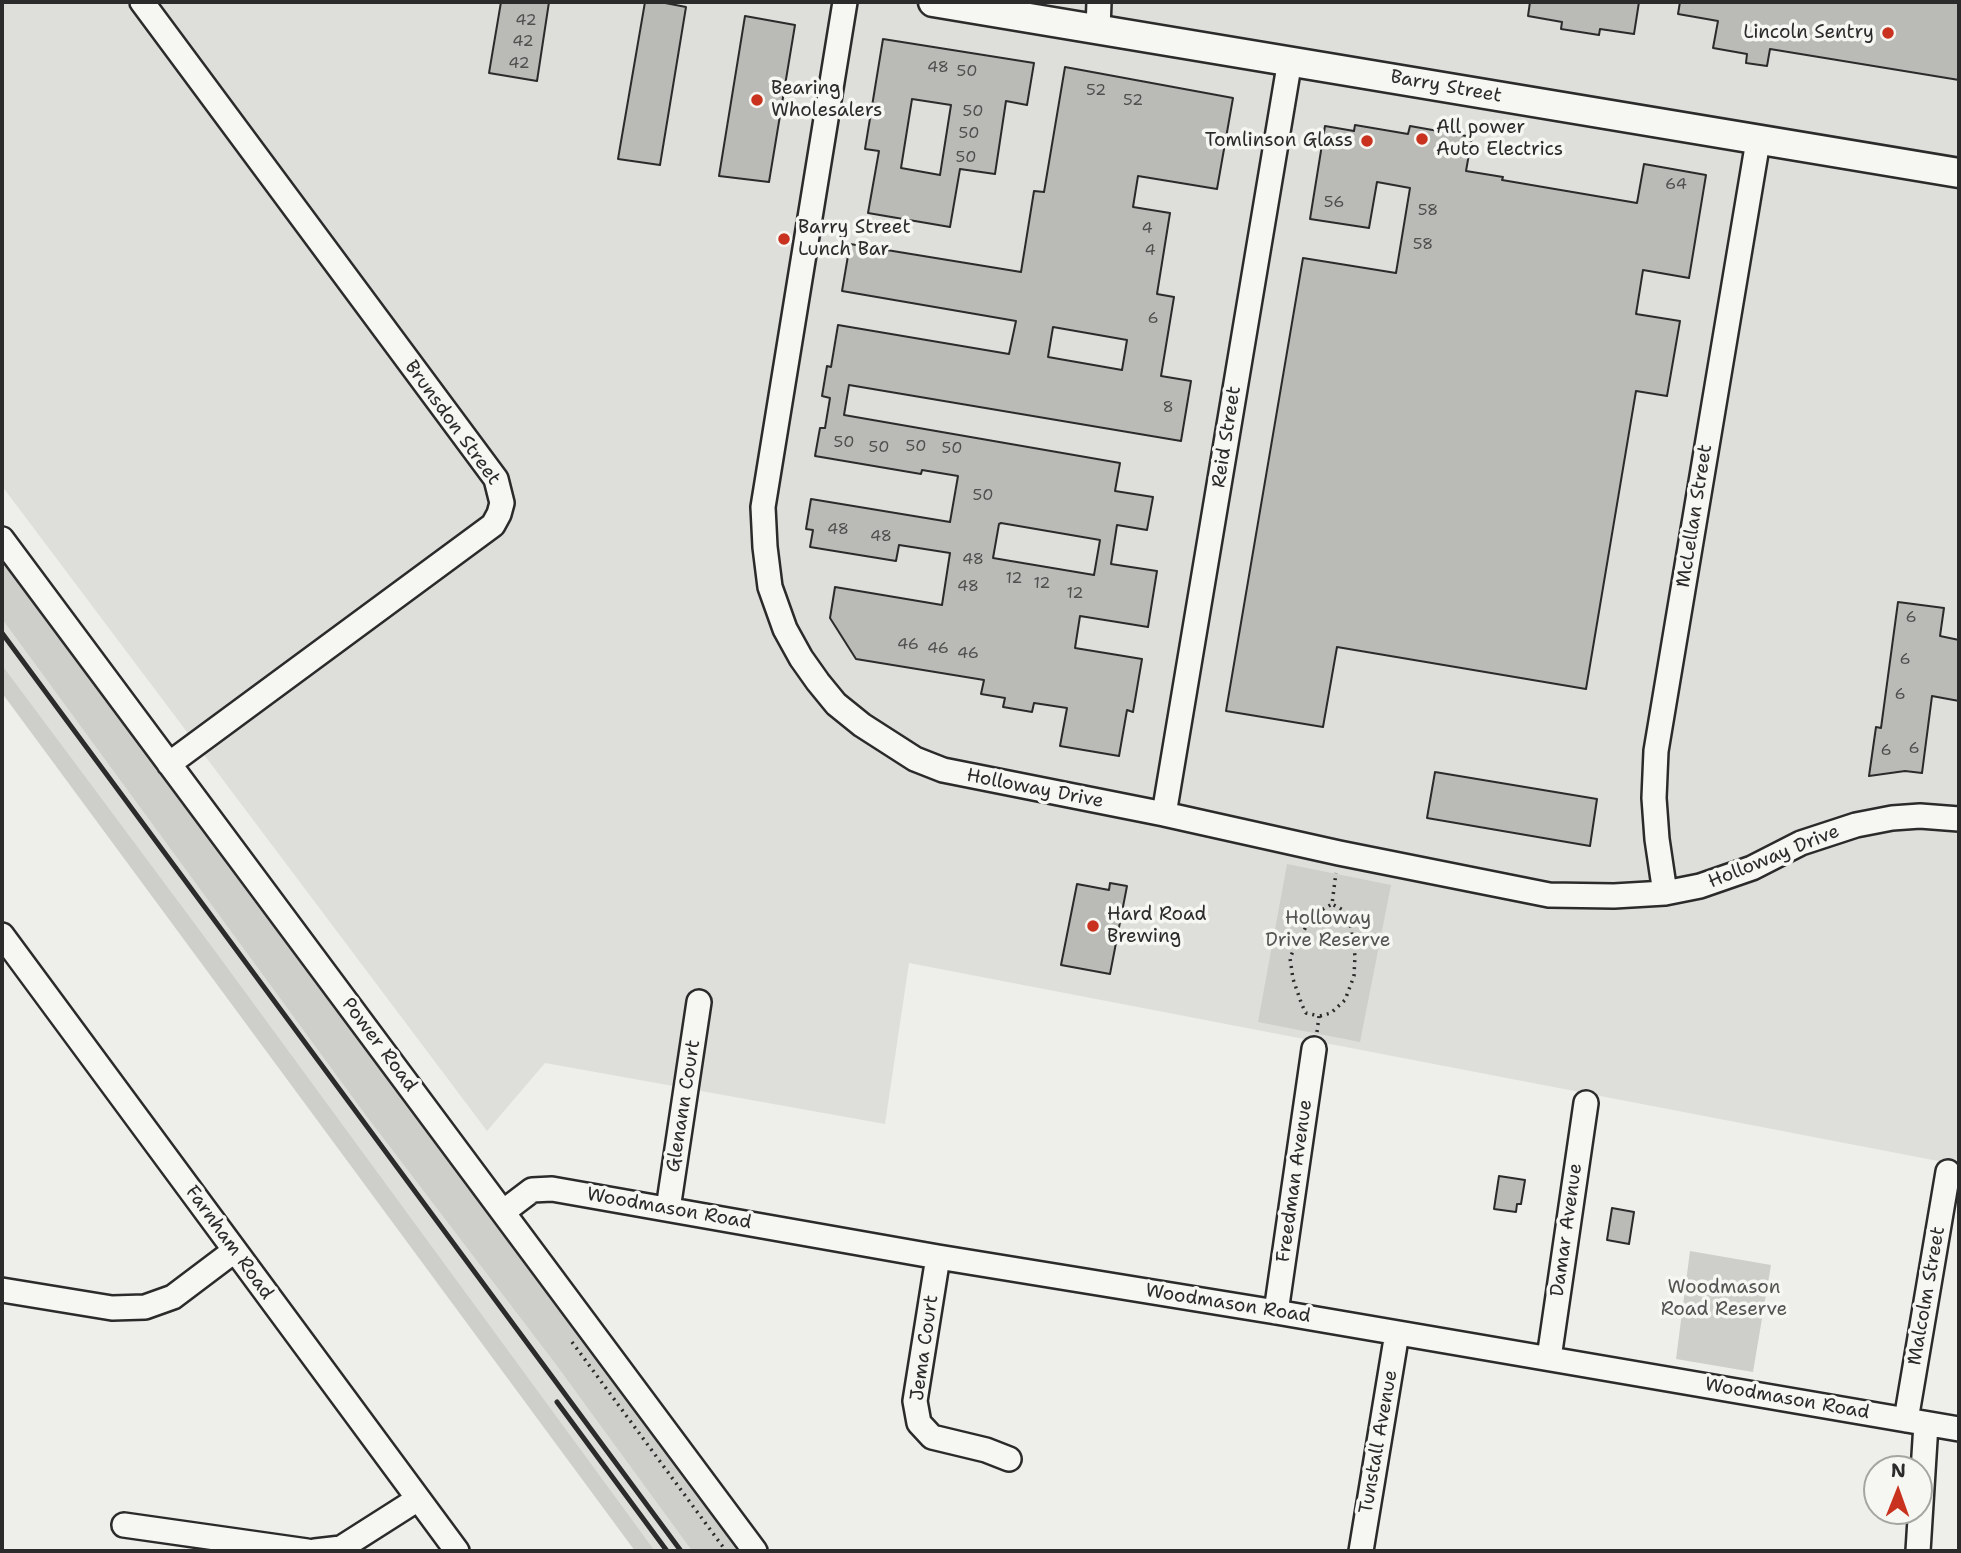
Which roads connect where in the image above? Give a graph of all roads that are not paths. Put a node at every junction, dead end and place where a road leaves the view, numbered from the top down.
1 (142, 2) edge
2 (845, 2) edge
3 (933, 2) edge
4 (1099, 15) edge
5 (1290, 60) junction
6 (1758, 141) junction
7 (1959, 173) edge
8 (2, 539) edge
9 (169, 764) junction
10 (1164, 814) junction
11 (1959, 819) edge
12 (1665, 893) junction
13 (2, 935) edge
14 (10, 962) edge
15 (699, 1002) dead end
16 (1314, 1049) road end
17 (1586, 1103) dead end
18 (1948, 1172) dead end
19 (668, 1209) junction
20 (503, 1212) junction
21 (234, 1251) junction
22 (938, 1257) junction
23 (2, 1290) edge
24 (1276, 1312) junction
25 (1397, 1332) junction
26 (1549, 1358) junction
27 (1916, 1422) junction
28 (1959, 1429) edge
29 (1009, 1459) dead end
30 (418, 1499) junction
31 (124, 1525) dead end
32 (307, 1551) edge
33 (315, 1551) edge
34 (457, 1551) edge
35 (755, 1551) edge
36 (1361, 1551) edge
37 (1918, 1551) edge

1 - 9 street, Brunsdon Street
2 - 10 street, Holloway Drive
3 - 4 main road, Barry Street
4 - 5 main road, Barry Street
5 - 6 main road, Barry Street
5 - 10 street, Reid Street
6 - 7 main road, Barry Street
6 - 12 street, McLellan Street
8 - 9 street, Power Road
9 - 20 street, Power Road
10 - 12 street, Holloway Drive
11 - 12 street, Holloway Drive
13 - 14 street, Farnham Road
14 - 21 street, Farnham Road
15 - 19 street, Glenann Court
16 - 24 street, Freedman Avenue
17 - 26 street, Damar Avenue
18 - 27 street, Malcolm Street
19 - 20 street, Woodmason Road
19 - 22 street, Woodmason Road
20 - 35 street, Power Road
21 - 23 street
21 - 30 street, Farnham Road
22 - 24 street, Woodmason Road
22 - 29 street, Jema Court
24 - 25 street, Woodmason Road
25 - 26 street, Woodmason Road
25 - 36 street, Tunstall Avenue
26 - 27 street, Woodmason Road
27 - 28 street, Woodmason Road
27 - 37 street, Malcolm Street
30 - 33 street
30 - 34 street, Farnham Road
31 - 32 street

